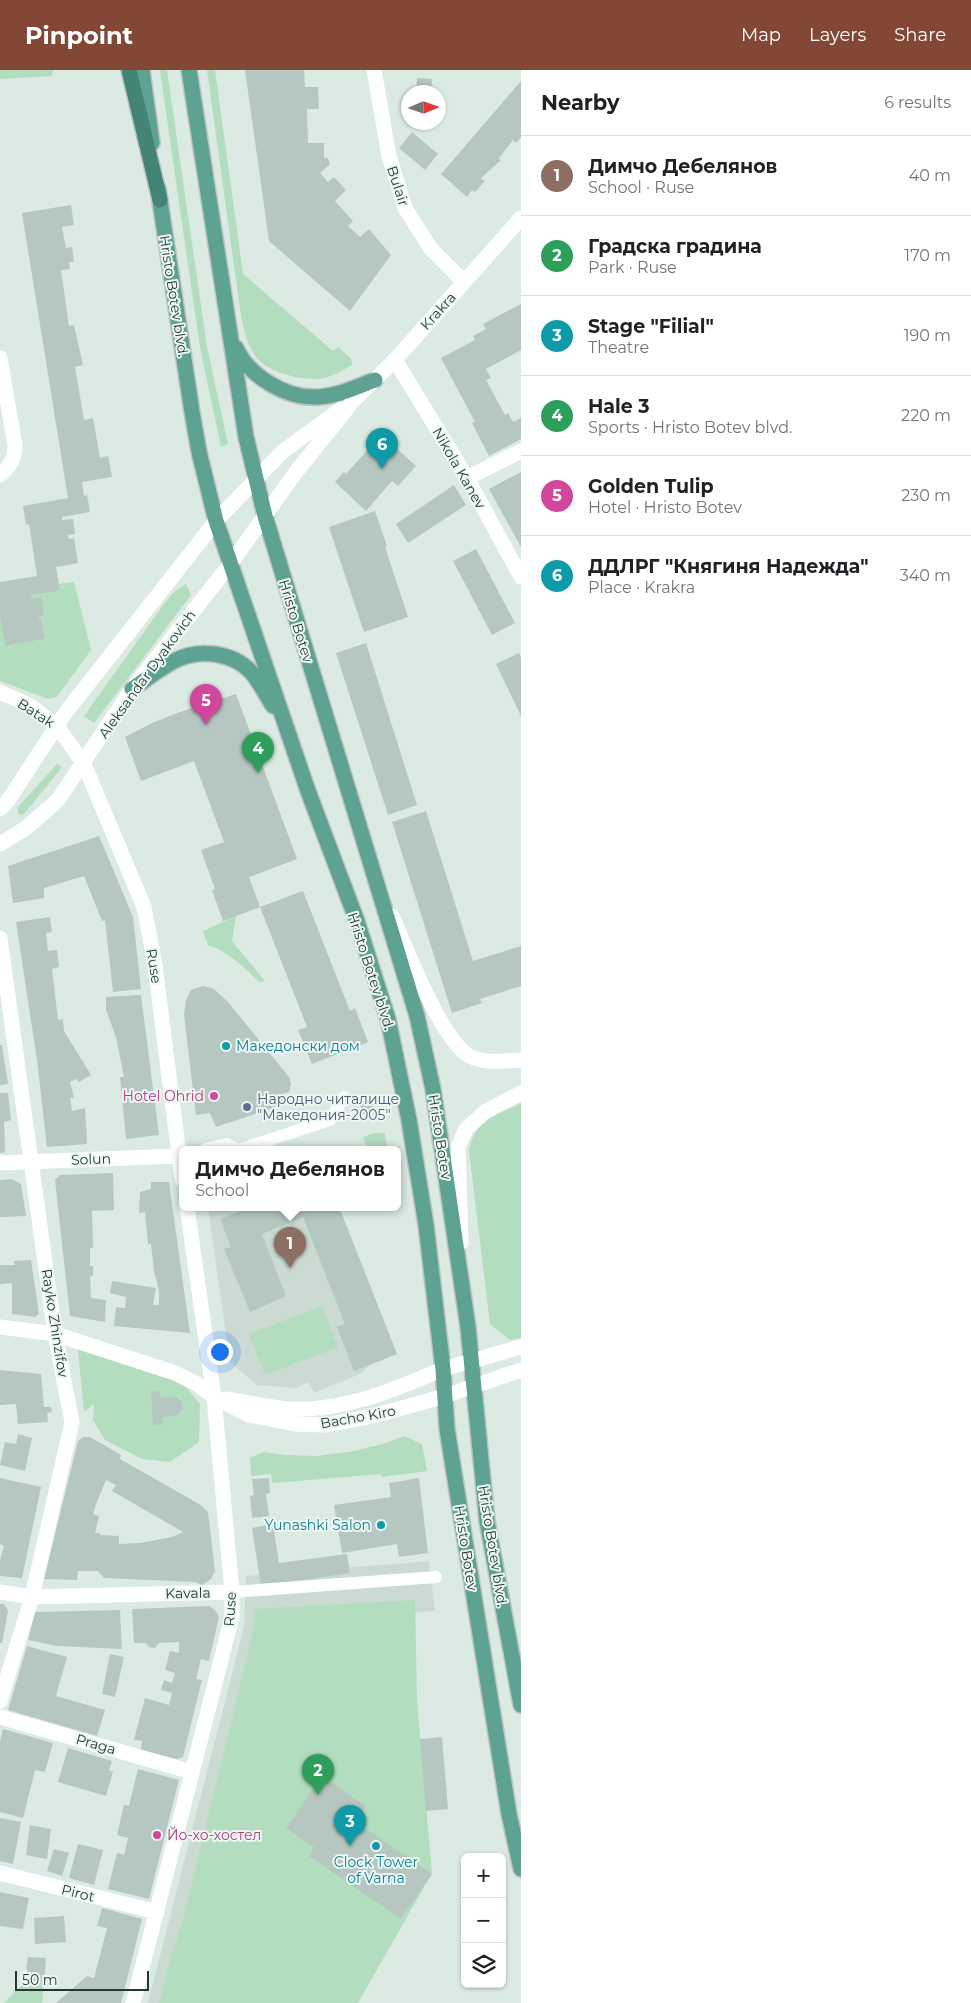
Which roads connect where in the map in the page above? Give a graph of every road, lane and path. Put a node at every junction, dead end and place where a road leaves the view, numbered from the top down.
1 (129, 70) edge
2 (142, 70) edge
3 (189, 70) edge
4 (374, 70) edge
5 (160, 200) junction
6 (521, 218) edge
7 (464, 282) junction
8 (230, 336) junction
9 (0, 358) edge
10 (395, 360) junction
11 (375, 380) junction
12 (353, 401) junction
13 (521, 451) edge
14 (0, 475) edge
15 (467, 478) junction
16 (256, 481) junction
17 (265, 516) junction
18 (216, 521) junction
19 (231, 563) junction
20 (521, 577) edge
21 (132, 689) junction
22 (0, 692) edge
23 (285, 724) junction
24 (57, 726) junction
25 (84, 764) junction
26 (0, 809) edge
27 (0, 844) edge
28 (381, 893) junction
29 (0, 938) edge
30 (2, 968) edge
31 (521, 1060) edge
32 (521, 1093) edge
33 (344, 1097) dead end
34 (180, 1146) edge
35 (218, 1146) edge
36 (232, 1146) edge
37 (248, 1146) edge
38 (179, 1155) edge
39 (30, 1162) junction
40 (0, 1163) edge
41 (187, 1211) edge
42 (462, 1278) junction
43 (0, 1327) edge
44 (55, 1334) junction
45 (521, 1348) edge
46 (472, 1361) junction
47 (443, 1369) junction
48 (521, 1370) edge
49 (474, 1386) junction
50 (445, 1396) junction
51 (214, 1397) junction
52 (436, 1577) dead end
53 (0, 1592) edge
54 (232, 1592) junction
55 (32, 1597) junction
56 (0, 1700) edge
57 (521, 1705) edge
58 (0, 1716) edge
59 (192, 1772) junction
60 (521, 1869) edge
61 (0, 1873) edge
62 (157, 1912) junction
63 (133, 2003) edge

1 - 5 highway
2 - 5 main road, Hristo Botev blvd.
3 - 8 main road
4 - 7 street, Bulair
5 - 18 main road, Hristo Botev blvd.
6 - 7 street, Krakra
7 - 10 street, Krakra
8 - 11 main road
8 - 16 main road
9 - 14 street
10 - 11 street, Krakra
10 - 15 street, Nikola Kanev
11 - 12 street, Krakra
12 - 16 street, Krakra
12 - 17 street, Krakra
13 - 15 street
15 - 20 street, Nikola Kanev
16 - 17 main road
16 - 18 street
17 - 19 street, Aleksandar Dyakovich
17 - 28 main road
18 - 19 main road
18 - 24 street
19 - 21 street, Aleksandar Dyakovich
19 - 23 main road
21 - 23 main road
21 - 25 street, Aleksandar Dyakovich
22 - 24 street, Batak
23 - 47 main road, Hristo Botev blvd.
24 - 25 street, Batak
24 - 26 street
25 - 27 street, Aleksandar Dyakovich
25 - 34 street, Ruse
28 - 31 street
28 - 42 main road, Hristo Botev
29 - 30 street, Rayko Zhinzifov
30 - 39 street, Rayko Zhinzifov
32 - 42 street
33 - 37 street
35 - 36 street
38 - 39 street, Solun
39 - 40 street, Solun
39 - 44 street, Rayko Zhinzifov
41 - 51 street, Ruse
42 - 46 main road, Hristo Botev
43 - 44 street, Bacho Kiro
44 - 51 street, Bacho Kiro
44 - 55 street, Rayko Zhinzifov
45 - 46 street, Bacho Kiro
46 - 47 street, Bacho Kiro
46 - 49 main road, Hristo Botev
47 - 50 main road, Hristo Botev
47 - 51 street, Bacho Kiro
48 - 49 street, Bacho Kiro
49 - 50 street, Bacho Kiro
49 - 57 main road, Hristo Botev blvd.
50 - 51 street, Bacho Kiro
50 - 60 main road, Hristo Botev
51 - 54 street, Ruse
52 - 54 street, Kavala
53 - 55 street, Kavala
54 - 55 street, Kavala
54 - 59 street, Ruse
55 - 56 street, Rayko Zhinzifov
58 - 59 street, Praga
59 - 62 street, Ruse
61 - 62 street, Pirot
62 - 63 street, Ruse

